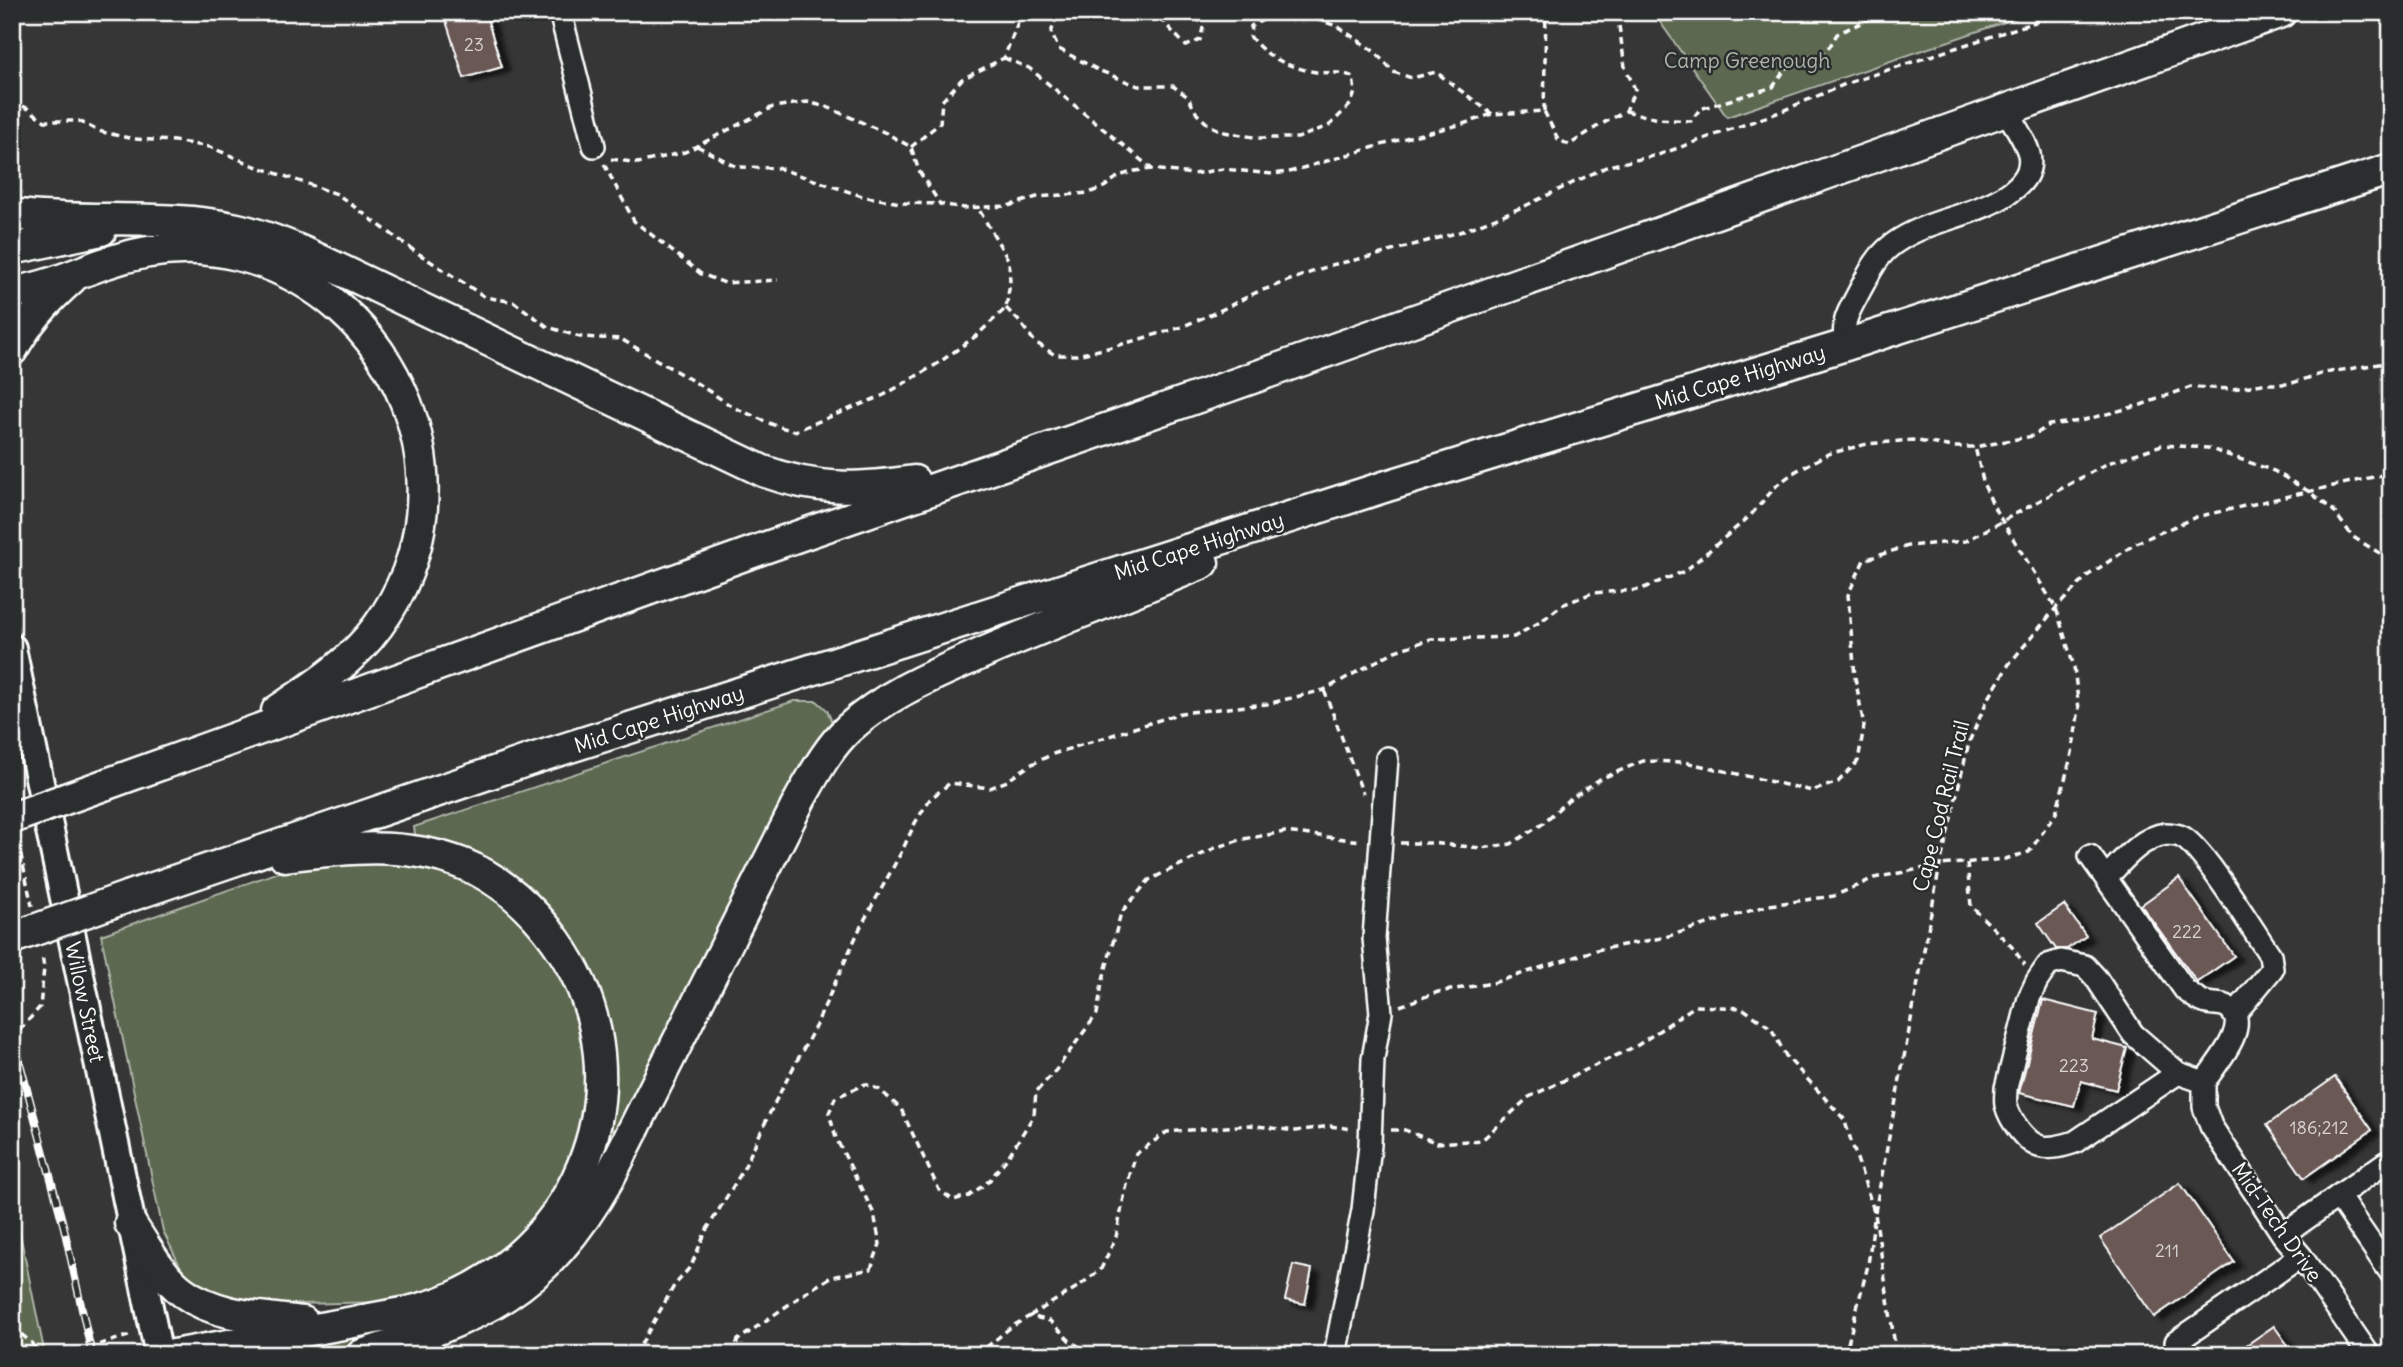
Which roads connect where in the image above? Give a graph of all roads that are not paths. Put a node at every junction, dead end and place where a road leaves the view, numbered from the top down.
1 (560, 12) edge
2 (2281, 12) edge
3 (2006, 111) junction
4 (597, 152) road end
5 (2391, 169) edge
6 (12, 214) edge
7 (160, 222) junction
8 (12, 249) edge
9 (77, 274) junction
10 (12, 292) edge
11 (1846, 345) junction
12 (12, 350) edge
13 (979, 471) junction
14 (1387, 486) junction
15 (12, 648) edge
16 (235, 737) junction
17 (1387, 758) dead end
18 (12, 818) edge
19 (2090, 856) dead end
20 (219, 865) junction
21 (2106, 878) junction
22 (12, 938) edge
23 (2234, 1015) junction
24 (2178, 1073) junction
25 (2204, 1082) junction
26 (2391, 1164) edge
27 (2338, 1196) junction
28 (130, 1223) junction
29 (2283, 1235) junction
30 (2301, 1256) junction
31 (2391, 1273) edge
32 (335, 1325) junction
33 (156, 1342) edge
34 (2176, 1342) dead end
35 (174, 1355) edge
36 (362, 1355) edge
37 (1335, 1355) edge
38 (2369, 1355) edge

1 - 4 street
2 - 3 highway
3 - 11 street
3 - 13 highway
5 - 11 highway, Mid Cape Highway
6 - 7 highway
7 - 8 highway
7 - 13 highway
9 - 10 highway
9 - 12 highway
9 - 16 highway
11 - 14 highway, Mid Cape Highway
13 - 16 highway
14 - 20 highway, Mid Cape Highway
14 - 36 highway
15 - 28 main road, Willow Street
16 - 18 highway, bridge
17 - 37 street
19 - 21 street
20 - 22 highway, Mid Cape Highway, bridge
20 - 32 highway
21 - 23 street
21 - 23 street
23 - 25 street
24 - 24 street
24 - 25 street
25 - 29 street, Mid-Tech Drive
26 - 27 street
27 - 29 street
27 - 31 street
28 - 32 highway
28 - 33 main road, Willow Street
29 - 30 street, Mid-Tech Drive
30 - 34 street
30 - 38 street, Mid-Tech Drive
32 - 35 highway

